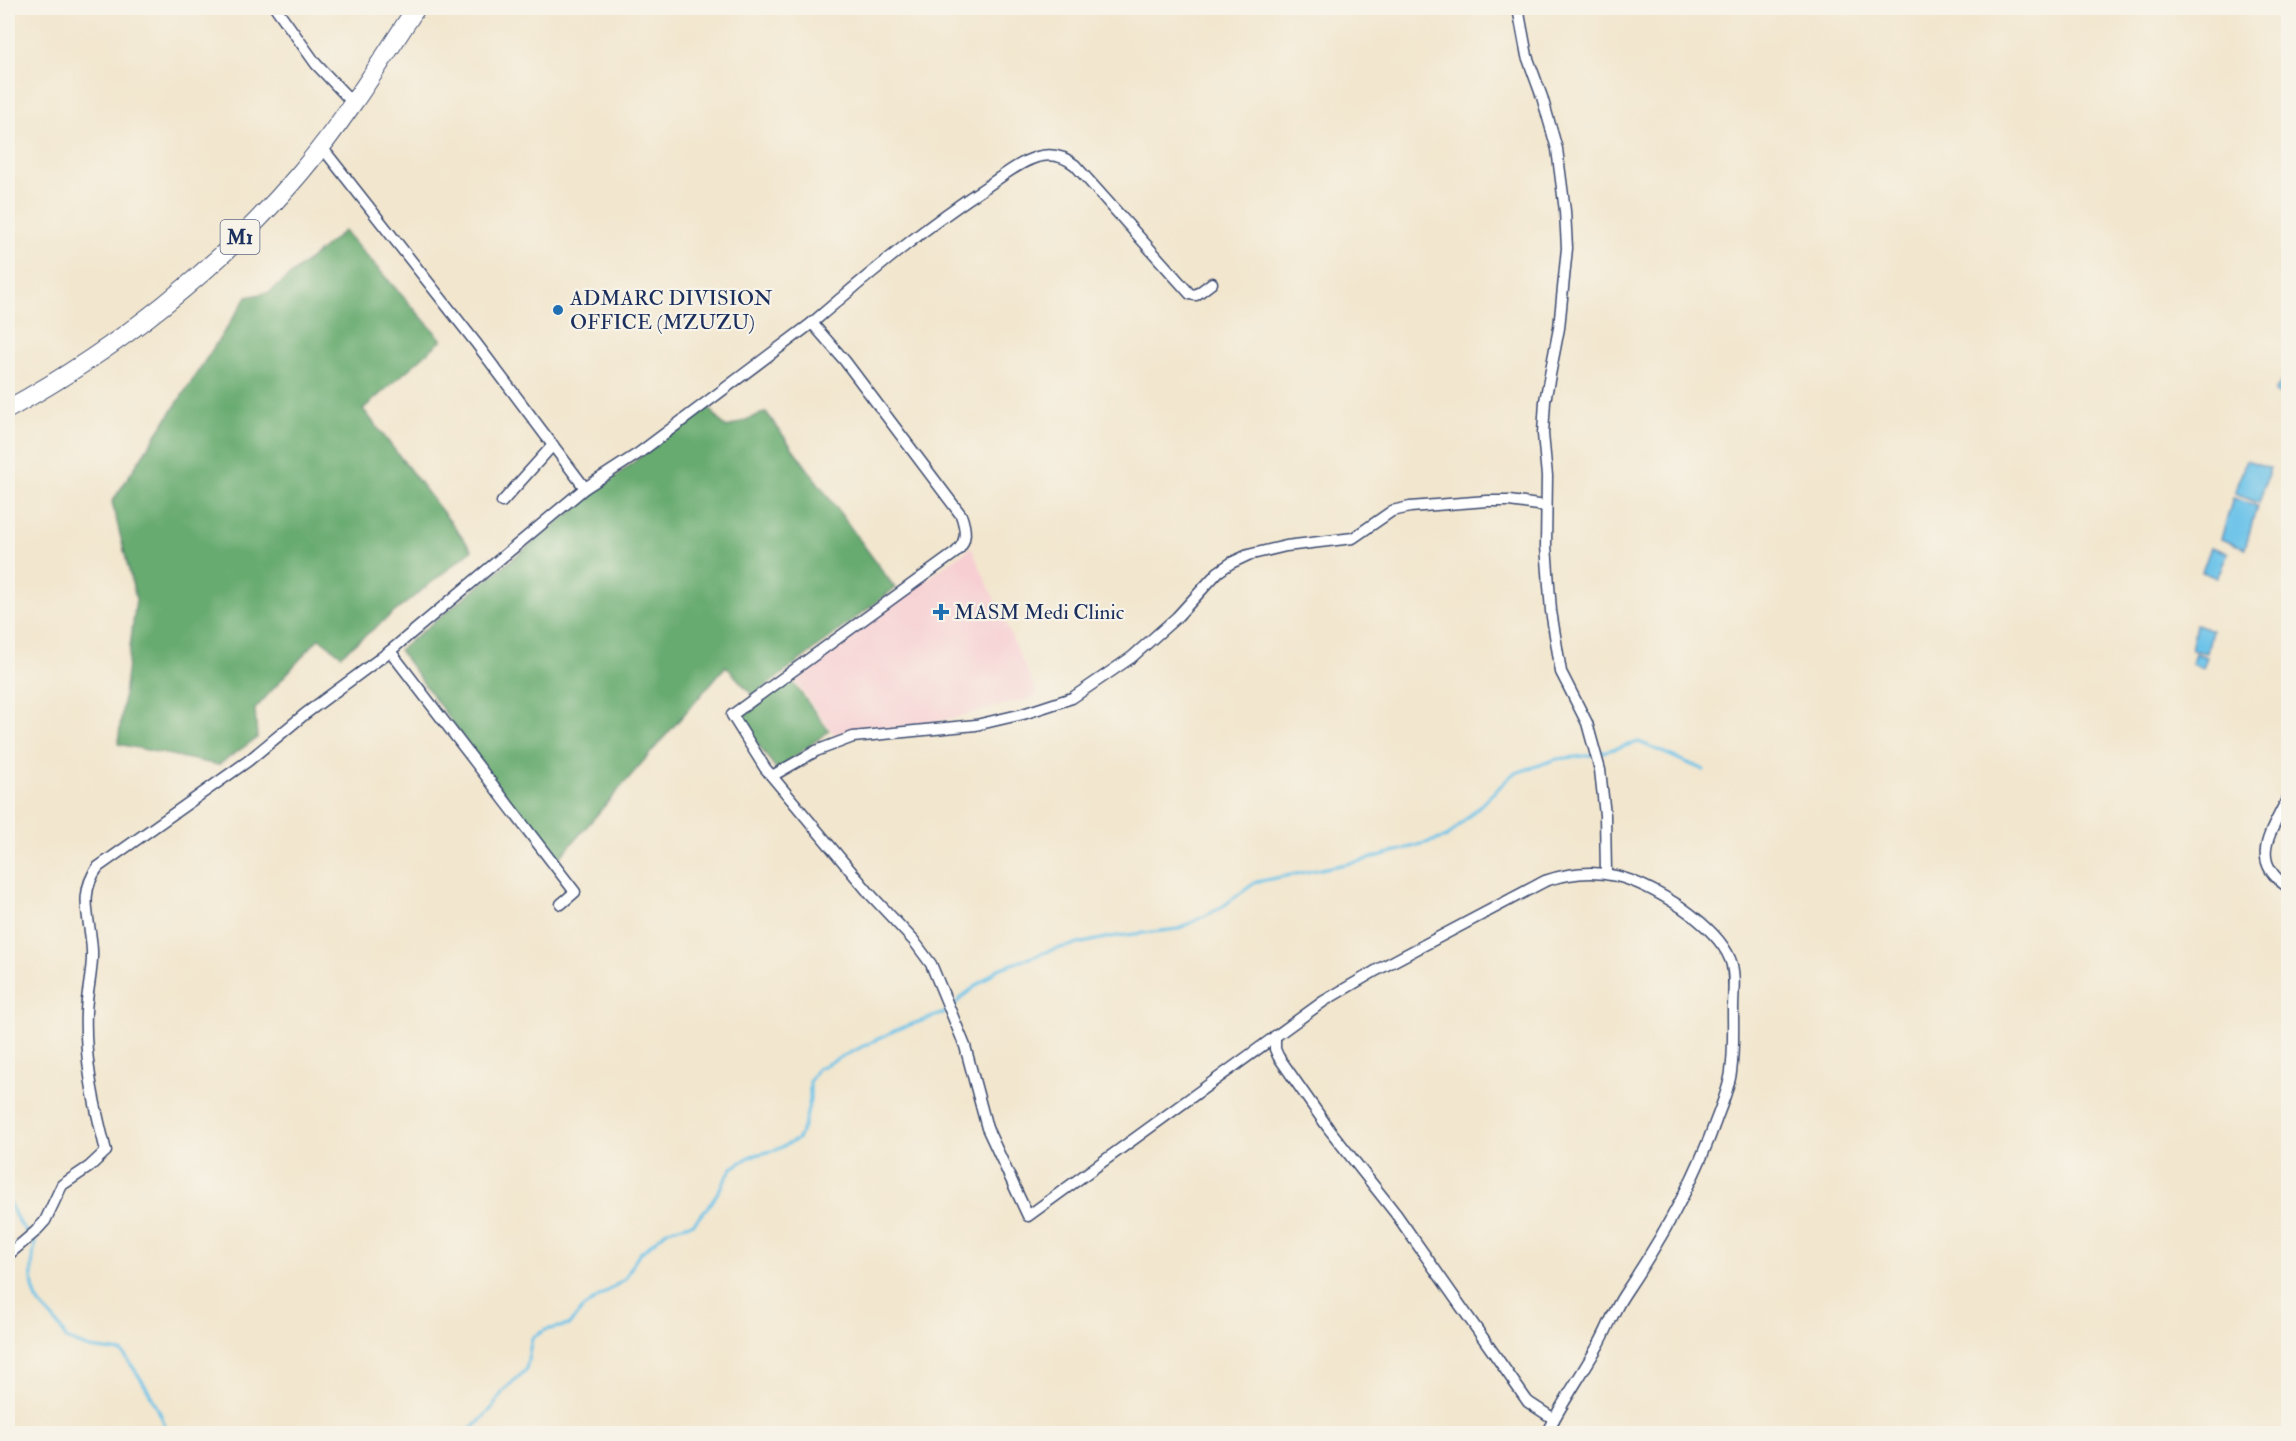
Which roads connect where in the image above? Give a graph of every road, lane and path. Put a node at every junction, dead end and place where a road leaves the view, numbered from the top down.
1 (276, 8) edge
2 (416, 8) edge
3 (1518, 8) edge
4 (352, 102) junction
5 (321, 146) junction
6 (1212, 283) dead end
7 (812, 323) junction
8 (8, 409) edge
9 (553, 444) junction
10 (585, 488) junction
11 (502, 502) dead end
12 (1546, 506) junction
13 (390, 651) junction
14 (772, 776) junction
15 (2289, 797) edge
16 (1606, 873) junction
17 (2289, 887) edge
18 (561, 904) dead end
19 (1275, 1036) junction
20 (8, 1256) edge
21 (1554, 1419) junction
22 (1546, 1434) edge

1 - 4 street
2 - 4 highway, M1
3 - 12 street
4 - 5 highway, M1
5 - 8 highway, M1
5 - 9 street
6 - 7 street
7 - 10 street
7 - 14 street
9 - 10 street
9 - 11 street
10 - 13 street
12 - 14 street
12 - 16 street
13 - 18 street
13 - 20 street
14 - 19 street
15 - 17 street
16 - 19 street
16 - 21 street
19 - 21 street
21 - 22 street

